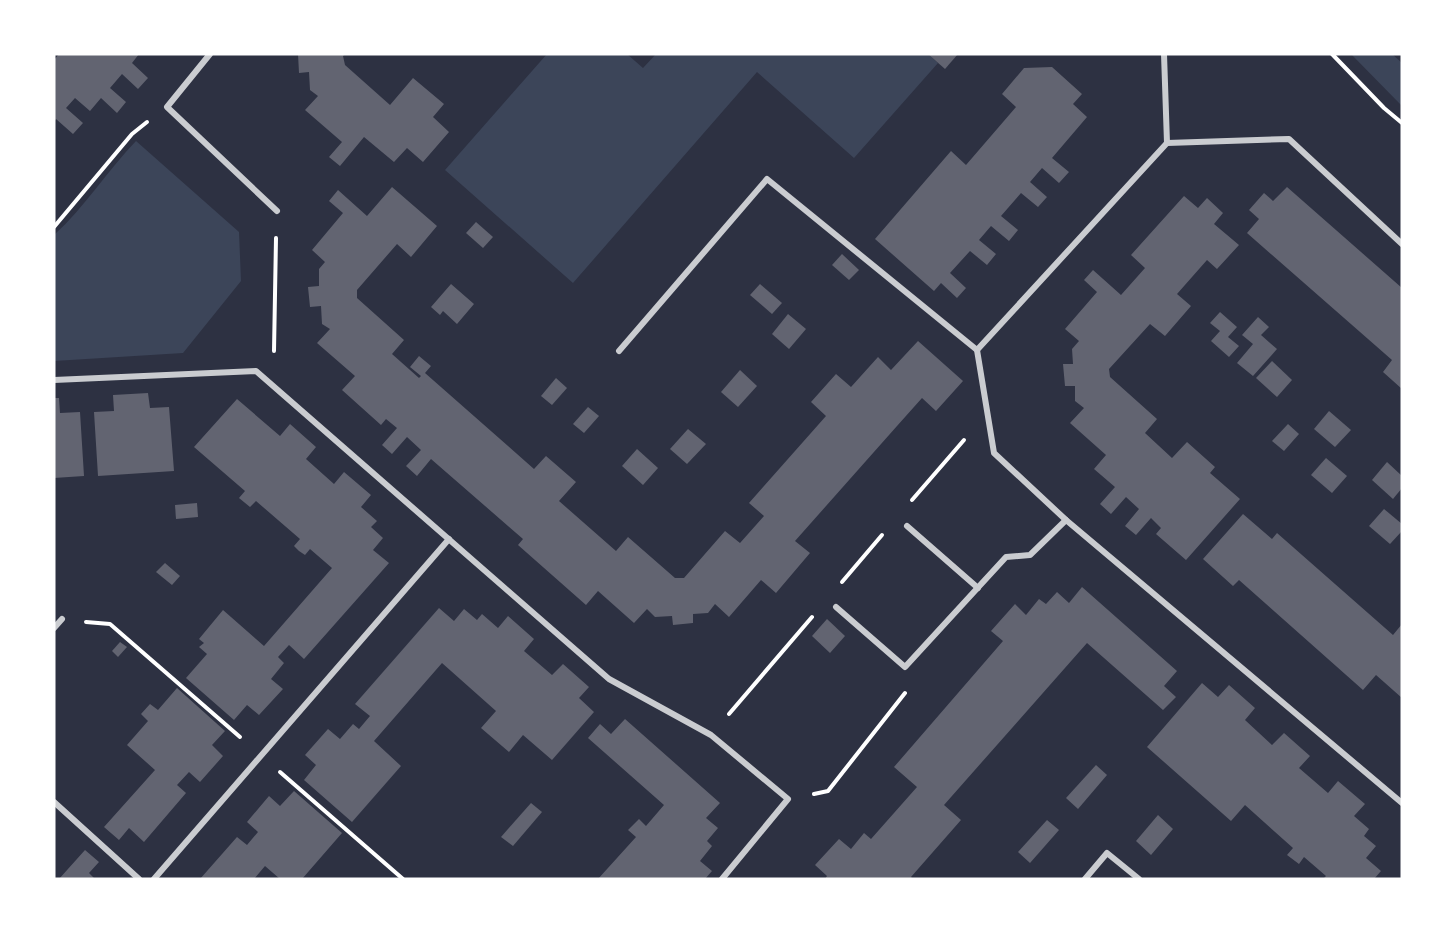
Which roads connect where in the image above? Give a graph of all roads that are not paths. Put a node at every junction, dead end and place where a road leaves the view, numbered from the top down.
1 (210, 54) edge
2 (1164, 54) edge
3 (1167, 143) junction
4 (277, 211) road end
5 (1402, 244) edge
6 (977, 350) junction
7 (619, 351) dead end
8 (54, 380) edge
9 (1066, 520) junction
10 (907, 526) dead end
11 (449, 539) junction
12 (978, 588) junction
13 (836, 607) dead end
14 (62, 619) dead end
15 (54, 628) edge
16 (54, 802) edge
17 (1402, 803) edge
18 (139, 879) edge
19 (154, 879) edge
20 (722, 879) edge
21 (1085, 879) edge
22 (1138, 879) edge

1 - 4 street
2 - 3 street
3 - 5 street
3 - 6 street
6 - 7 street
6 - 9 street
8 - 11 street
9 - 12 street
9 - 17 street
10 - 12 street
11 - 19 street
11 - 20 street
12 - 13 street
14 - 15 street
16 - 18 street
21 - 22 street

